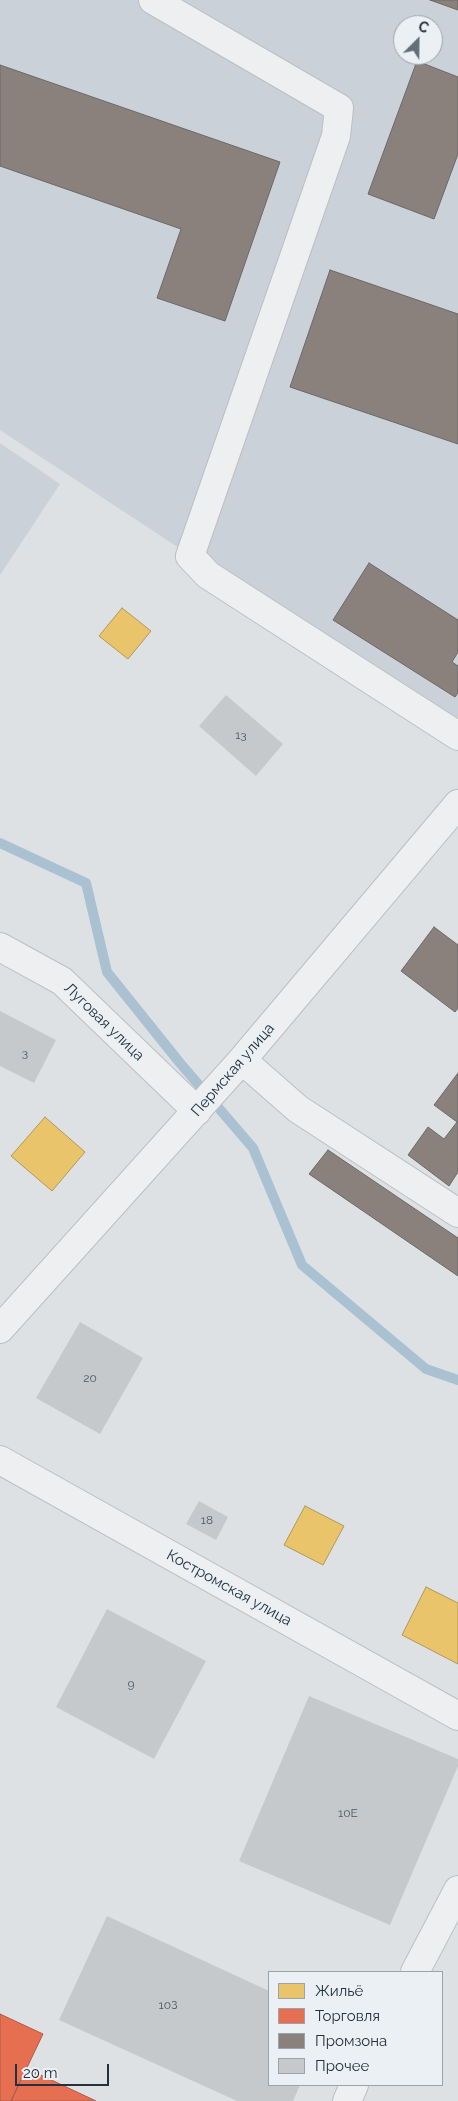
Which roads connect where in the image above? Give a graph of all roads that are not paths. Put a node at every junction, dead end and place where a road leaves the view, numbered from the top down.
1 (153, 0) edge
2 (458, 736) edge
3 (458, 804) edge
4 (0, 947) edge
5 (242, 1060) junction
6 (197, 1111) junction
7 (458, 1213) edge
8 (0, 1329) edge
9 (0, 1460) edge
10 (458, 1716) edge
11 (458, 1890) edge
12 (416, 1971) edge
13 (354, 2086) edge
14 (347, 2101) edge

1 - 2 street
3 - 5 street, Пермская улица
4 - 6 street, Луговая улица
5 - 6 street, Пермская улица
5 - 7 street
6 - 8 street, Пермская улица
9 - 10 street, Костромская улица
11 - 12 street
13 - 14 street

